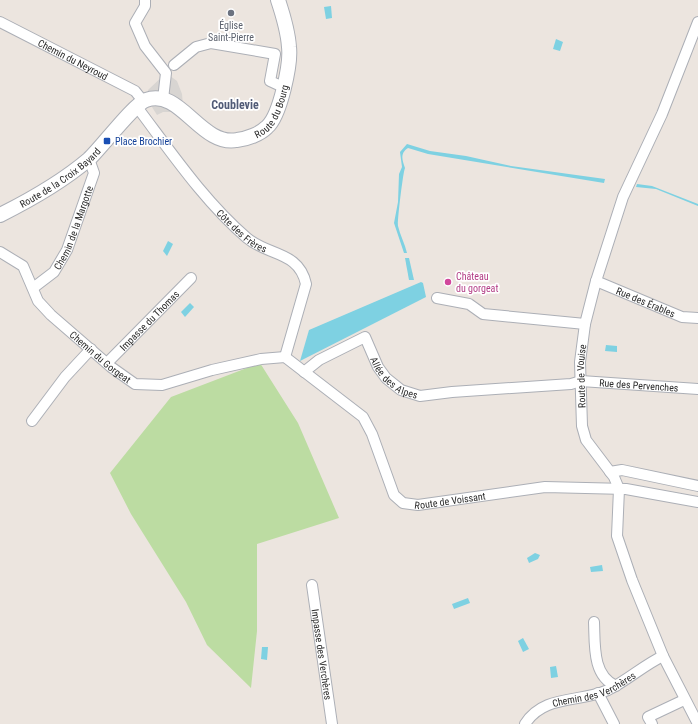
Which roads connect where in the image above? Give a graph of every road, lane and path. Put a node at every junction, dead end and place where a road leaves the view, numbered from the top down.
1 (145, 0) edge
2 (278, 0) edge
3 (0, 22) edge
4 (698, 22) edge
5 (174, 64) dead end
6 (283, 87) junction
7 (163, 99) junction
8 (142, 102) junction
9 (89, 158) junction
10 (0, 215) edge
11 (0, 252) edge
12 (191, 278) dead end
13 (596, 281) junction
14 (33, 288) junction
15 (437, 298) dead end
16 (698, 318) edge
17 (585, 324) junction
18 (91, 348) junction
19 (285, 357) junction
20 (107, 363) junction
21 (304, 372) junction
22 (580, 381) junction
23 (698, 389) edge
24 (32, 421) dead end
25 (610, 472) junction
26 (698, 486) edge
27 (619, 489) junction
28 (698, 502) edge
29 (312, 585) dead end
30 (594, 622) dead end
31 (664, 656) junction
32 (616, 686) junction
33 (598, 693) junction
34 (684, 700) junction
35 (332, 724) edge
36 (525, 724) edge
37 (614, 724) edge
38 (652, 724) edge
39 (698, 724) edge

1 - 7 street
2 - 6 main road, Route du Bourg
3 - 8 street, Chemin du Neyroud
4 - 13 street, Route de Vouise
5 - 6 street
6 - 7 main road, Route du Bourg
7 - 8 main road
8 - 9 main road, Route de la Croix Bayard
8 - 19 street, Côte des Frères
9 - 10 main road, Route de la Croix Bayard
9 - 14 street, Chemin de la Margotte
11 - 14 street, Chemin du Gorgeat
12 - 20 street, Impasse du Thomas
13 - 16 street, Rue des Érables
13 - 17 street, Route de Vouise
14 - 18 street, Chemin du Gorgeat
15 - 17 street
17 - 22 street, Route de Vouise
18 - 20 street, Chemin du Gorgeat
18 - 24 street
19 - 20 street, Chemin du Gorgeat
19 - 21 street, Route de Voissant
21 - 22 street, Allée des Alpes
21 - 27 street, Route de Voissant
22 - 23 street, Rue des Pervenches
22 - 25 street, Route de Vouise
25 - 26 street
25 - 27 street, Route de Vouise
27 - 28 street, Route de Voissant
27 - 31 street, Route de Vouise
29 - 35 street, Impasse des Verchères
30 - 32 street
31 - 32 street, Chemin des Verchères
31 - 34 street, Route de Vouise
32 - 33 street, Chemin des Verchères
33 - 36 street, Chemin des Verchères
33 - 37 street
34 - 38 street
34 - 39 street, Route de Vouise

